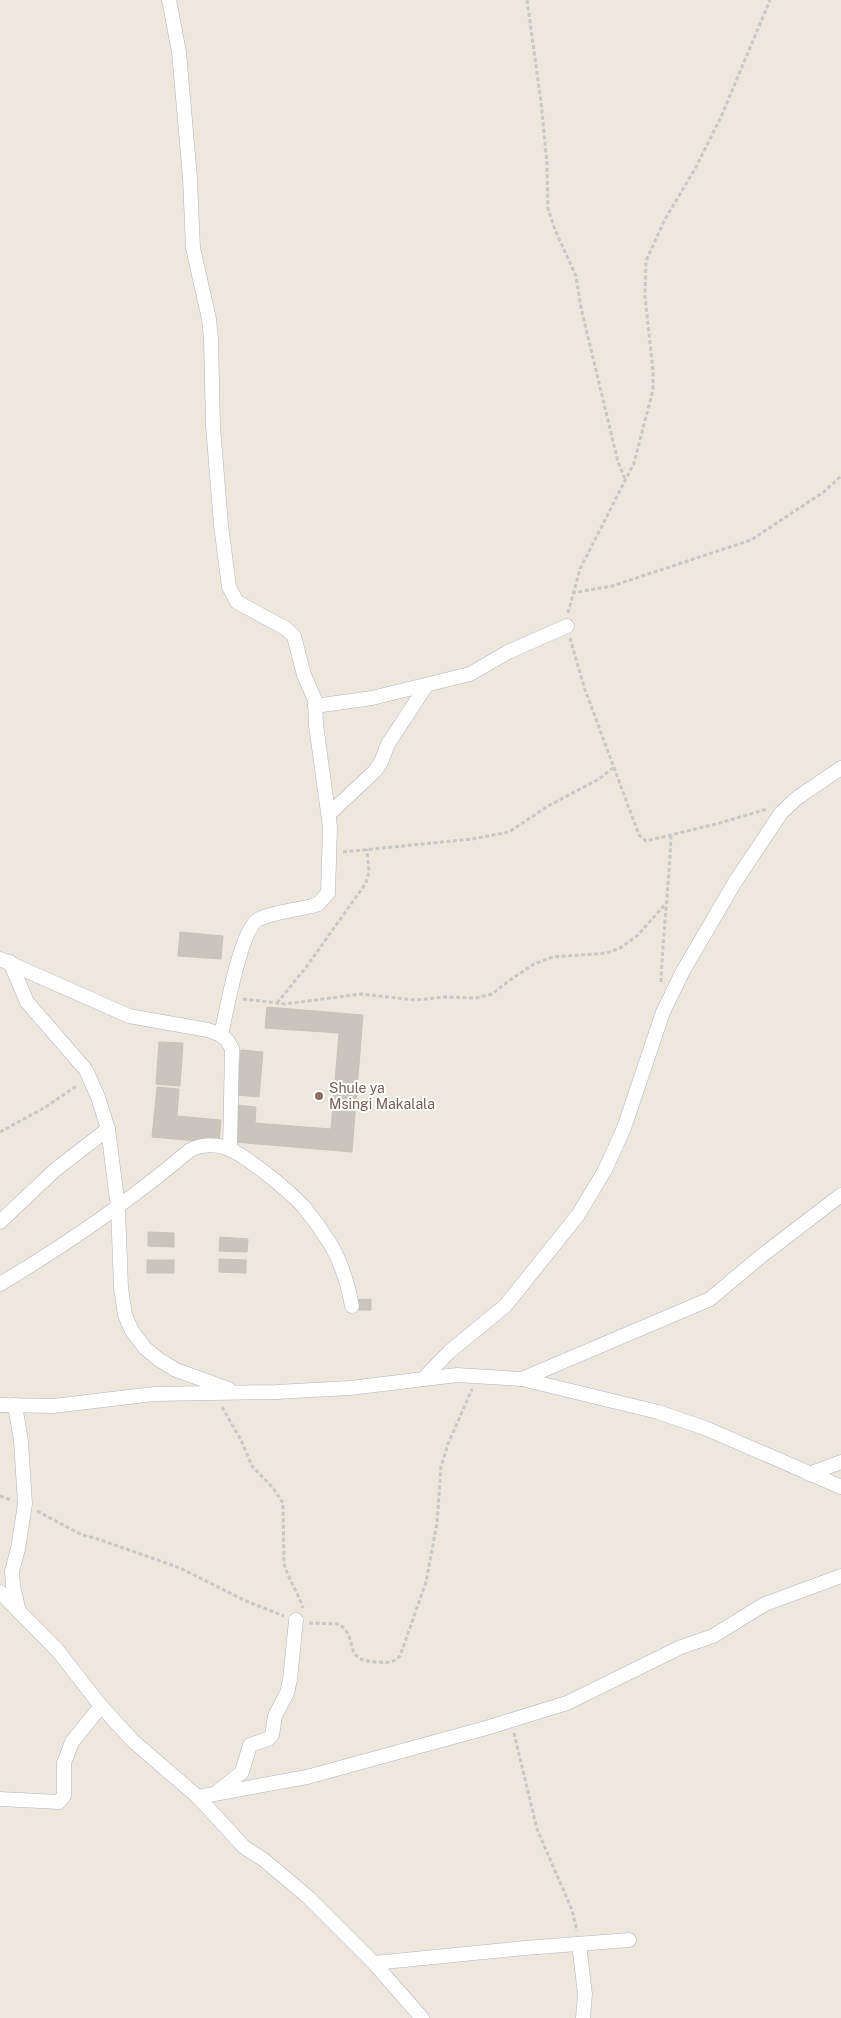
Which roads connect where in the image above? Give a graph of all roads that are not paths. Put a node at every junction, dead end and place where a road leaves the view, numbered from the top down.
1 (170, 0) edge
2 (567, 626) road end
3 (426, 686) junction
4 (316, 706) junction
5 (841, 768) edge
6 (329, 814) junction
7 (5, 960) edge
8 (221, 1035) junction
9 (108, 1129) junction
10 (230, 1150) junction
11 (841, 1195) edge
12 (118, 1207) junction
13 (0, 1222) edge
14 (0, 1284) edge
15 (352, 1306) dead end
16 (423, 1379) junction
17 (522, 1379) junction
18 (238, 1392) junction
19 (0, 1405) edge
20 (15, 1405) junction
21 (841, 1462) edge
22 (809, 1474) junction
23 (841, 1488) edge
24 (841, 1576) edge
25 (0, 1592) edge
26 (20, 1614) junction
27 (300, 1617) road end
28 (101, 1706) junction
29 (216, 1794) junction
30 (198, 1797) junction
31 (0, 1800) edge
32 (629, 1940) dead end
33 (579, 1944) junction
34 (374, 1963) junction
35 (422, 2018) edge
36 (583, 2018) edge

1 - 4 street
2 - 3 street
3 - 4 street
3 - 6 street
4 - 6 street
5 - 16 street
6 - 8 street
7 - 8 street
7 - 9 street
8 - 10 street
9 - 12 street
9 - 13 street
10 - 12 street
10 - 15 street
11 - 17 street
12 - 14 street
12 - 18 street
16 - 17 street
16 - 18 street
17 - 22 street
18 - 20 street
19 - 20 street
20 - 26 street
21 - 22 street
22 - 23 street
24 - 29 street
25 - 26 street
26 - 28 street
27 - 29 street
28 - 30 street
28 - 31 street
29 - 30 street
30 - 34 street
32 - 33 street
33 - 34 street
33 - 36 street
34 - 35 street

